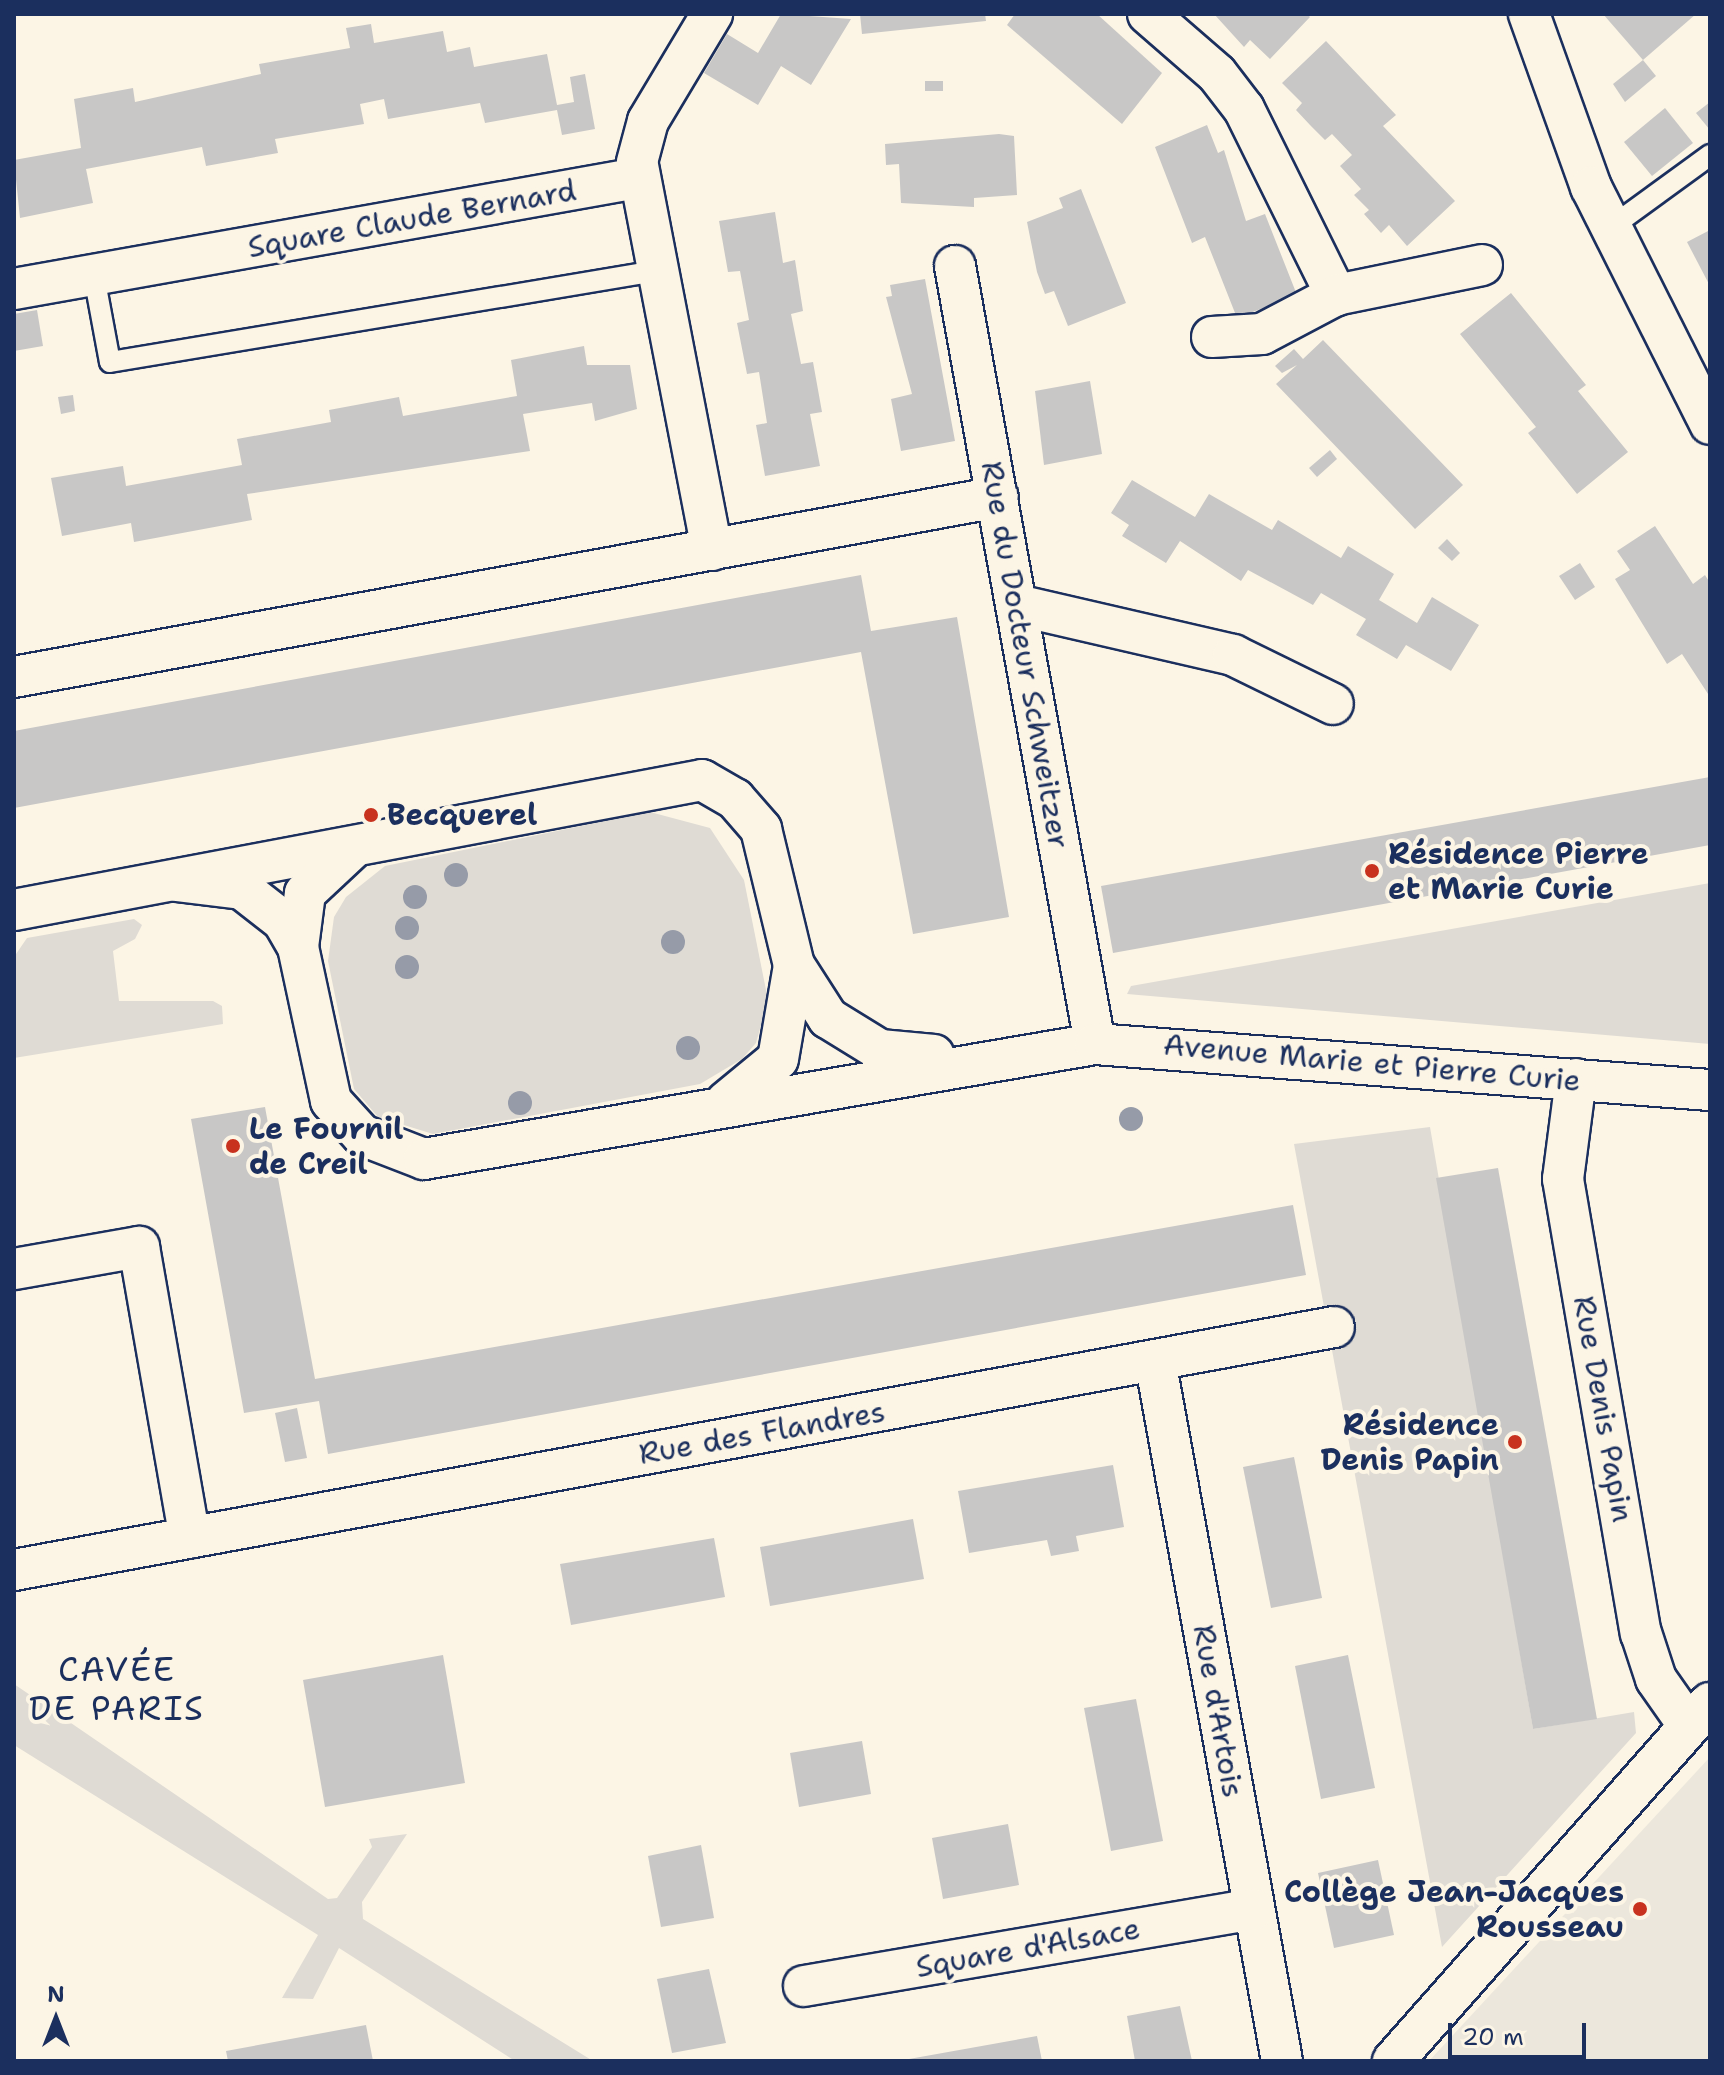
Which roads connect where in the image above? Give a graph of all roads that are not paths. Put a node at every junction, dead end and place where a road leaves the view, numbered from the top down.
1 (712, 14) edge
2 (1148, 14) edge
3 (1529, 14) edge
4 (1710, 155) edge
5 (638, 178) junction
6 (1610, 228) junction
7 (1482, 265) dead end
8 (955, 266) dead end
9 (656, 271) junction
10 (94, 276) junction
11 (14, 289) edge
12 (1336, 295) junction
13 (1212, 337) dead end
14 (1710, 424) edge
15 (998, 497) junction
16 (712, 550) junction
17 (1017, 605) junction
18 (14, 677) edge
19 (1333, 704) dead end
20 (362, 844) junction
21 (176, 881) junction
22 (14, 910) edge
23 (298, 947) junction
24 (794, 965) junction
25 (1095, 1044) junction
26 (1034, 1050) junction
27 (1576, 1079) junction
28 (1710, 1090) edge
29 (704, 1111) junction
30 (15, 1263) edge
31 (1334, 1327) dead end
32 (1155, 1360) junction
33 (190, 1538) junction
34 (14, 1570) edge
35 (1700, 1715) edge
36 (1253, 1909) junction
37 (804, 1986) dead end
38 (1282, 2061) edge
39 (1393, 2061) edge

1 - 5 street
2 - 12 street
3 - 6 street
4 - 6 lane
5 - 9 street
5 - 10 street, Square Claude Bernard
6 - 14 street
7 - 12 street
8 - 15 street, Rue du Docteur Schweitzer
9 - 10 lane
9 - 16 street
10 - 11 street, Square Claude Bernard
12 - 13 street
15 - 16 street
15 - 17 street, Rue du Docteur Schweitzer
16 - 18 street
17 - 19 street
17 - 25 street, Rue du Docteur Schweitzer
20 - 21 street, Avenue Marie et Pierre Curie
20 - 23 street
20 - 24 street, Avenue Marie et Pierre Curie
21 - 22 street, Avenue Marie et Pierre Curie
21 - 23 street, Avenue Marie et Pierre Curie
23 - 29 street, Avenue Marie et Pierre Curie
24 - 26 street, Avenue Marie et Pierre Curie
24 - 29 street, Avenue Marie et Pierre Curie
25 - 26 street, Avenue Marie et Pierre Curie
25 - 27 street, Avenue Marie et Pierre Curie
26 - 29 street, Avenue Marie et Pierre Curie
27 - 28 street, Avenue Marie et Pierre Curie
27 - 35 street, Rue Denis Papin
30 - 33 street
31 - 32 street, Rue des Flandres
32 - 33 street, Rue des Flandres
32 - 36 street, Rue d'Artois
33 - 34 street, Rue des Flandres
35 - 39 street
36 - 37 street, Square d'Alsace
36 - 38 street, Rue d'Artois

